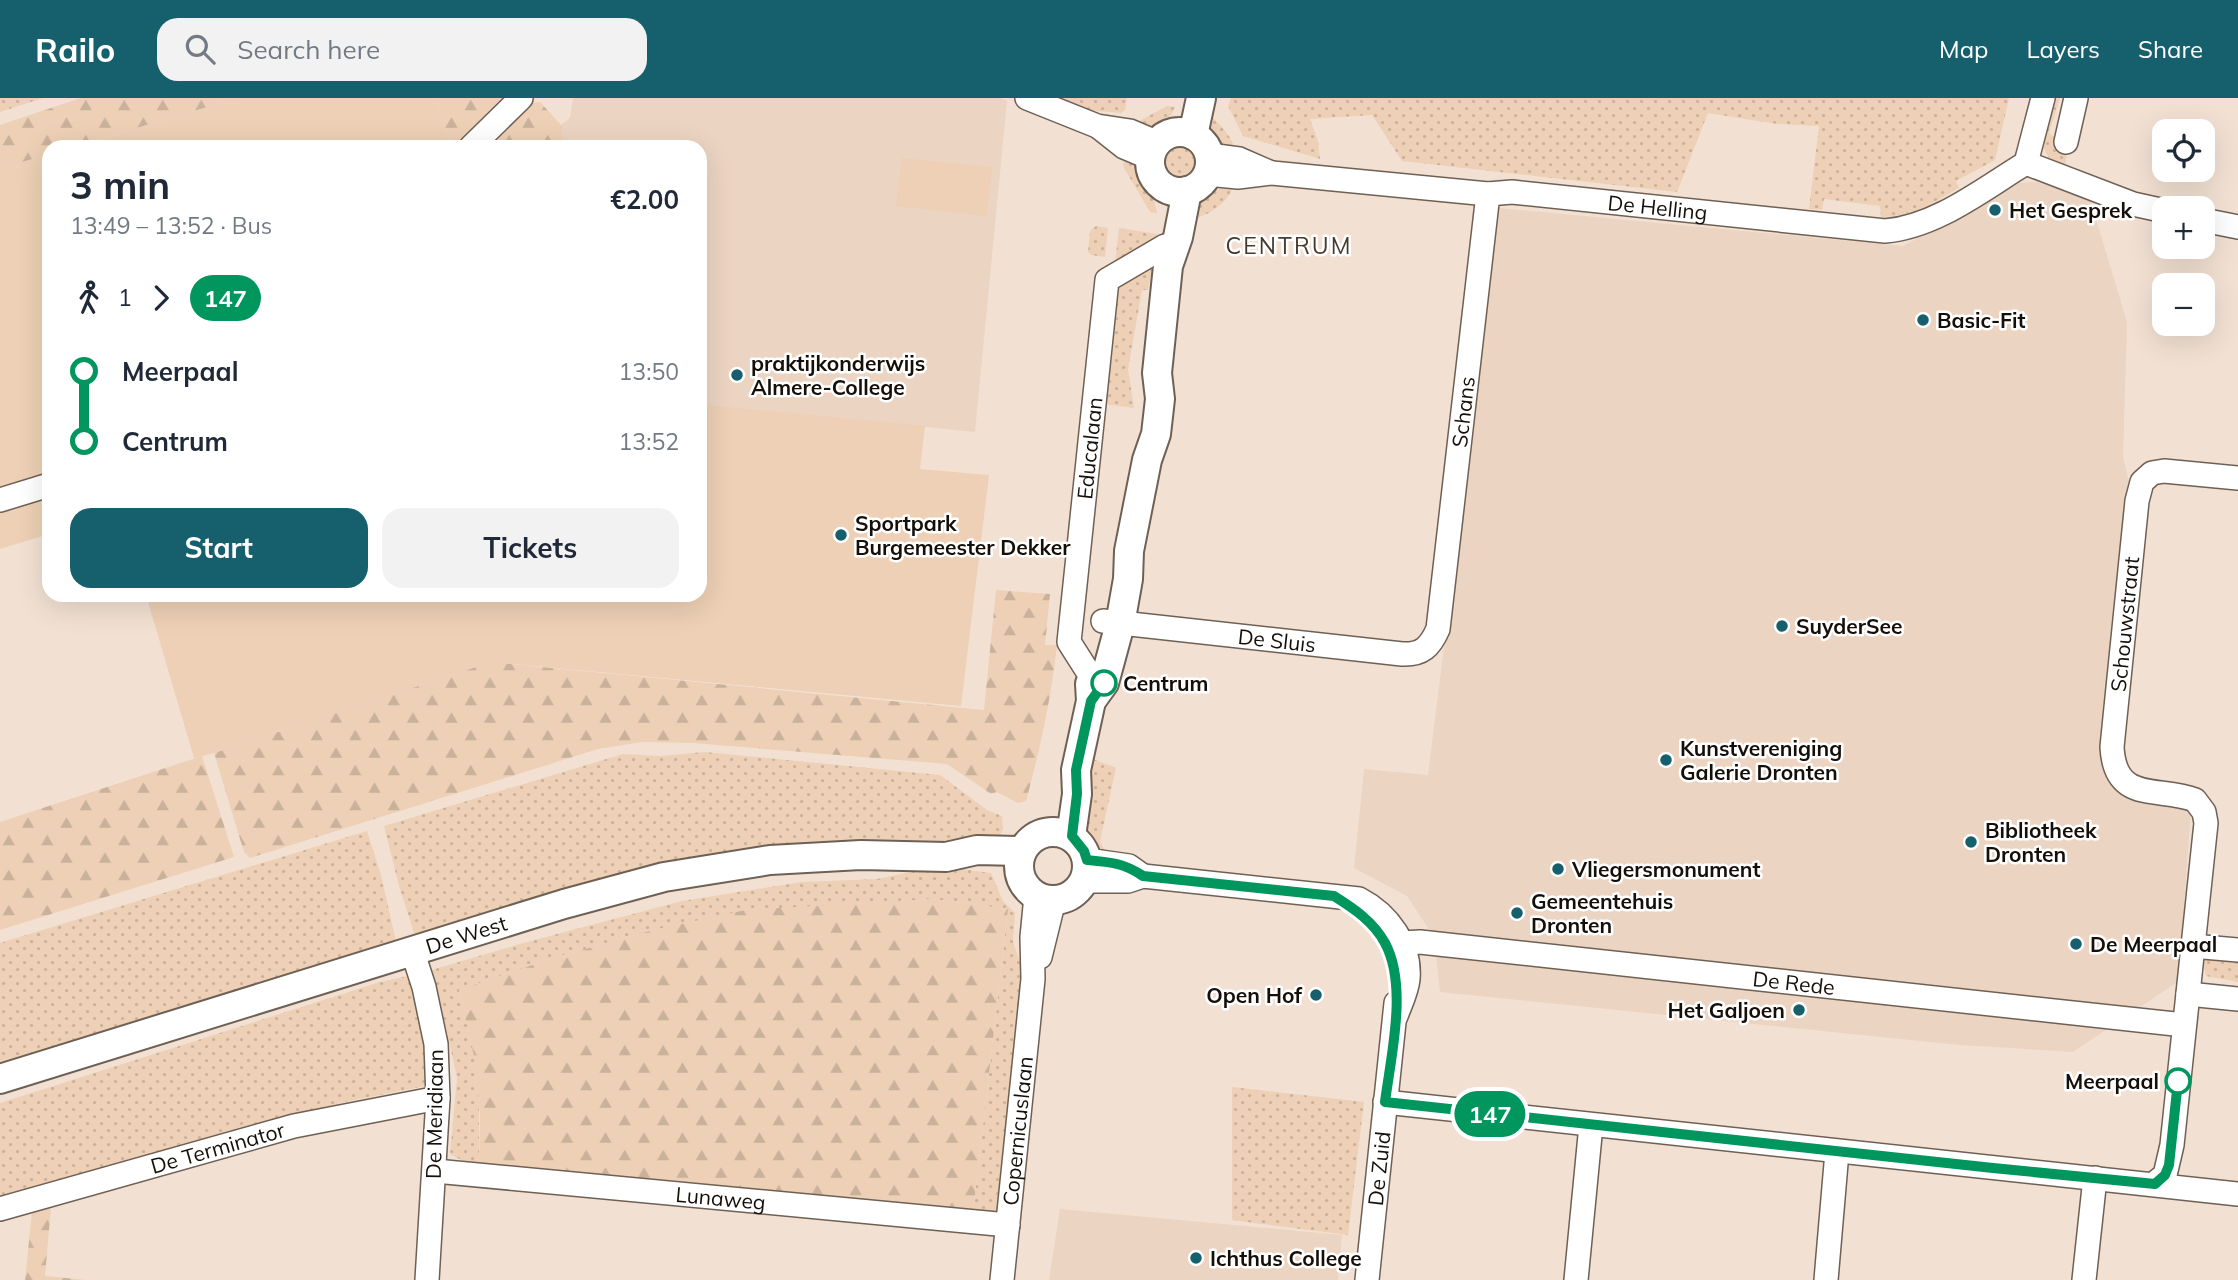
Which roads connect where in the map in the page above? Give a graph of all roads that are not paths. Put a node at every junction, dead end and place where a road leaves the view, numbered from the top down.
1 (521, 98) edge
2 (1027, 98) edge
3 (1184, 98) edge
4 (1201, 98) edge
5 (2043, 98) edge
6 (2076, 98) edge
7 (478, 140) edge
8 (2066, 142) dead end
9 (1180, 159) junction
10 (2026, 163) junction
11 (1488, 194) junction
12 (2152, 208) edge
13 (2215, 222) edge
14 (2238, 227) edge
15 (1166, 256) junction
16 (2238, 478) edge
17 (42, 487) edge
18 (0, 500) edge
19 (1112, 622) junction
20 (1438, 629) joint
21 (1091, 688) junction
22 (1061, 834) junction
23 (1020, 862) junction
24 (1086, 871) junction
25 (1334, 896) junction
26 (1045, 898) junction
27 (1411, 943) junction
28 (2192, 946) junction
29 (412, 950) junction
30 (2238, 950) edge
31 (2188, 994) junction
32 (2238, 999) edge
33 (1396, 1016) junction
34 (2184, 1025) junction
35 (0, 1079) edge
36 (438, 1098) junction
37 (1385, 1102) junction
38 (1591, 1125) junction
39 (1837, 1152) junction
40 (435, 1171) junction
41 (2095, 1178) junction
42 (2155, 1184) junction
43 (2238, 1194) edge
44 (0, 1209) edge
45 (1008, 1225) junction
46 (427, 1280) edge
47 (1002, 1280) edge
48 (1367, 1280) edge
49 (1576, 1280) edge
50 (1826, 1280) edge
51 (2084, 1280) edge

1 - 7 street
2 - 9 street
3 - 9 main road
4 - 9 main road
5 - 10 street
6 - 8 street
9 - 11 street, De Helling
9 - 15 main road
10 - 11 street, De Helling
10 - 12 street
11 - 20 street, Schans
13 - 14 street
15 - 19 main road
15 - 21 street, Educalaan
16 - 28 street, Schouwstraat
17 - 18 street
19 - 20 street, De Sluis
19 - 21 main road
21 - 22 main road
22 - 23 main road
22 - 24 main road
23 - 26 main road
23 - 29 main road, De West
24 - 25 street, De Zuid
24 - 26 main road
25 - 27 street, De Zuid
25 - 33 street, De Zuid
26 - 45 street, Copernicuslaan
27 - 33 street, De Zuid
27 - 34 street, De Rede
28 - 30 street
28 - 31 street
29 - 35 main road, De West
29 - 36 street, De Meridiaan
31 - 32 street
31 - 34 street
33 - 37 street, De Zuid
34 - 42 street
36 - 40 street, De Meridiaan
36 - 44 street, De Terminator
37 - 38 street
37 - 48 street, De Zuid
38 - 39 street
38 - 49 street
39 - 41 street
39 - 50 street
40 - 45 street, Lunaweg
40 - 46 street, De Meridiaan
41 - 42 street
41 - 51 street
42 - 43 street
45 - 47 street, Copernicuslaan

